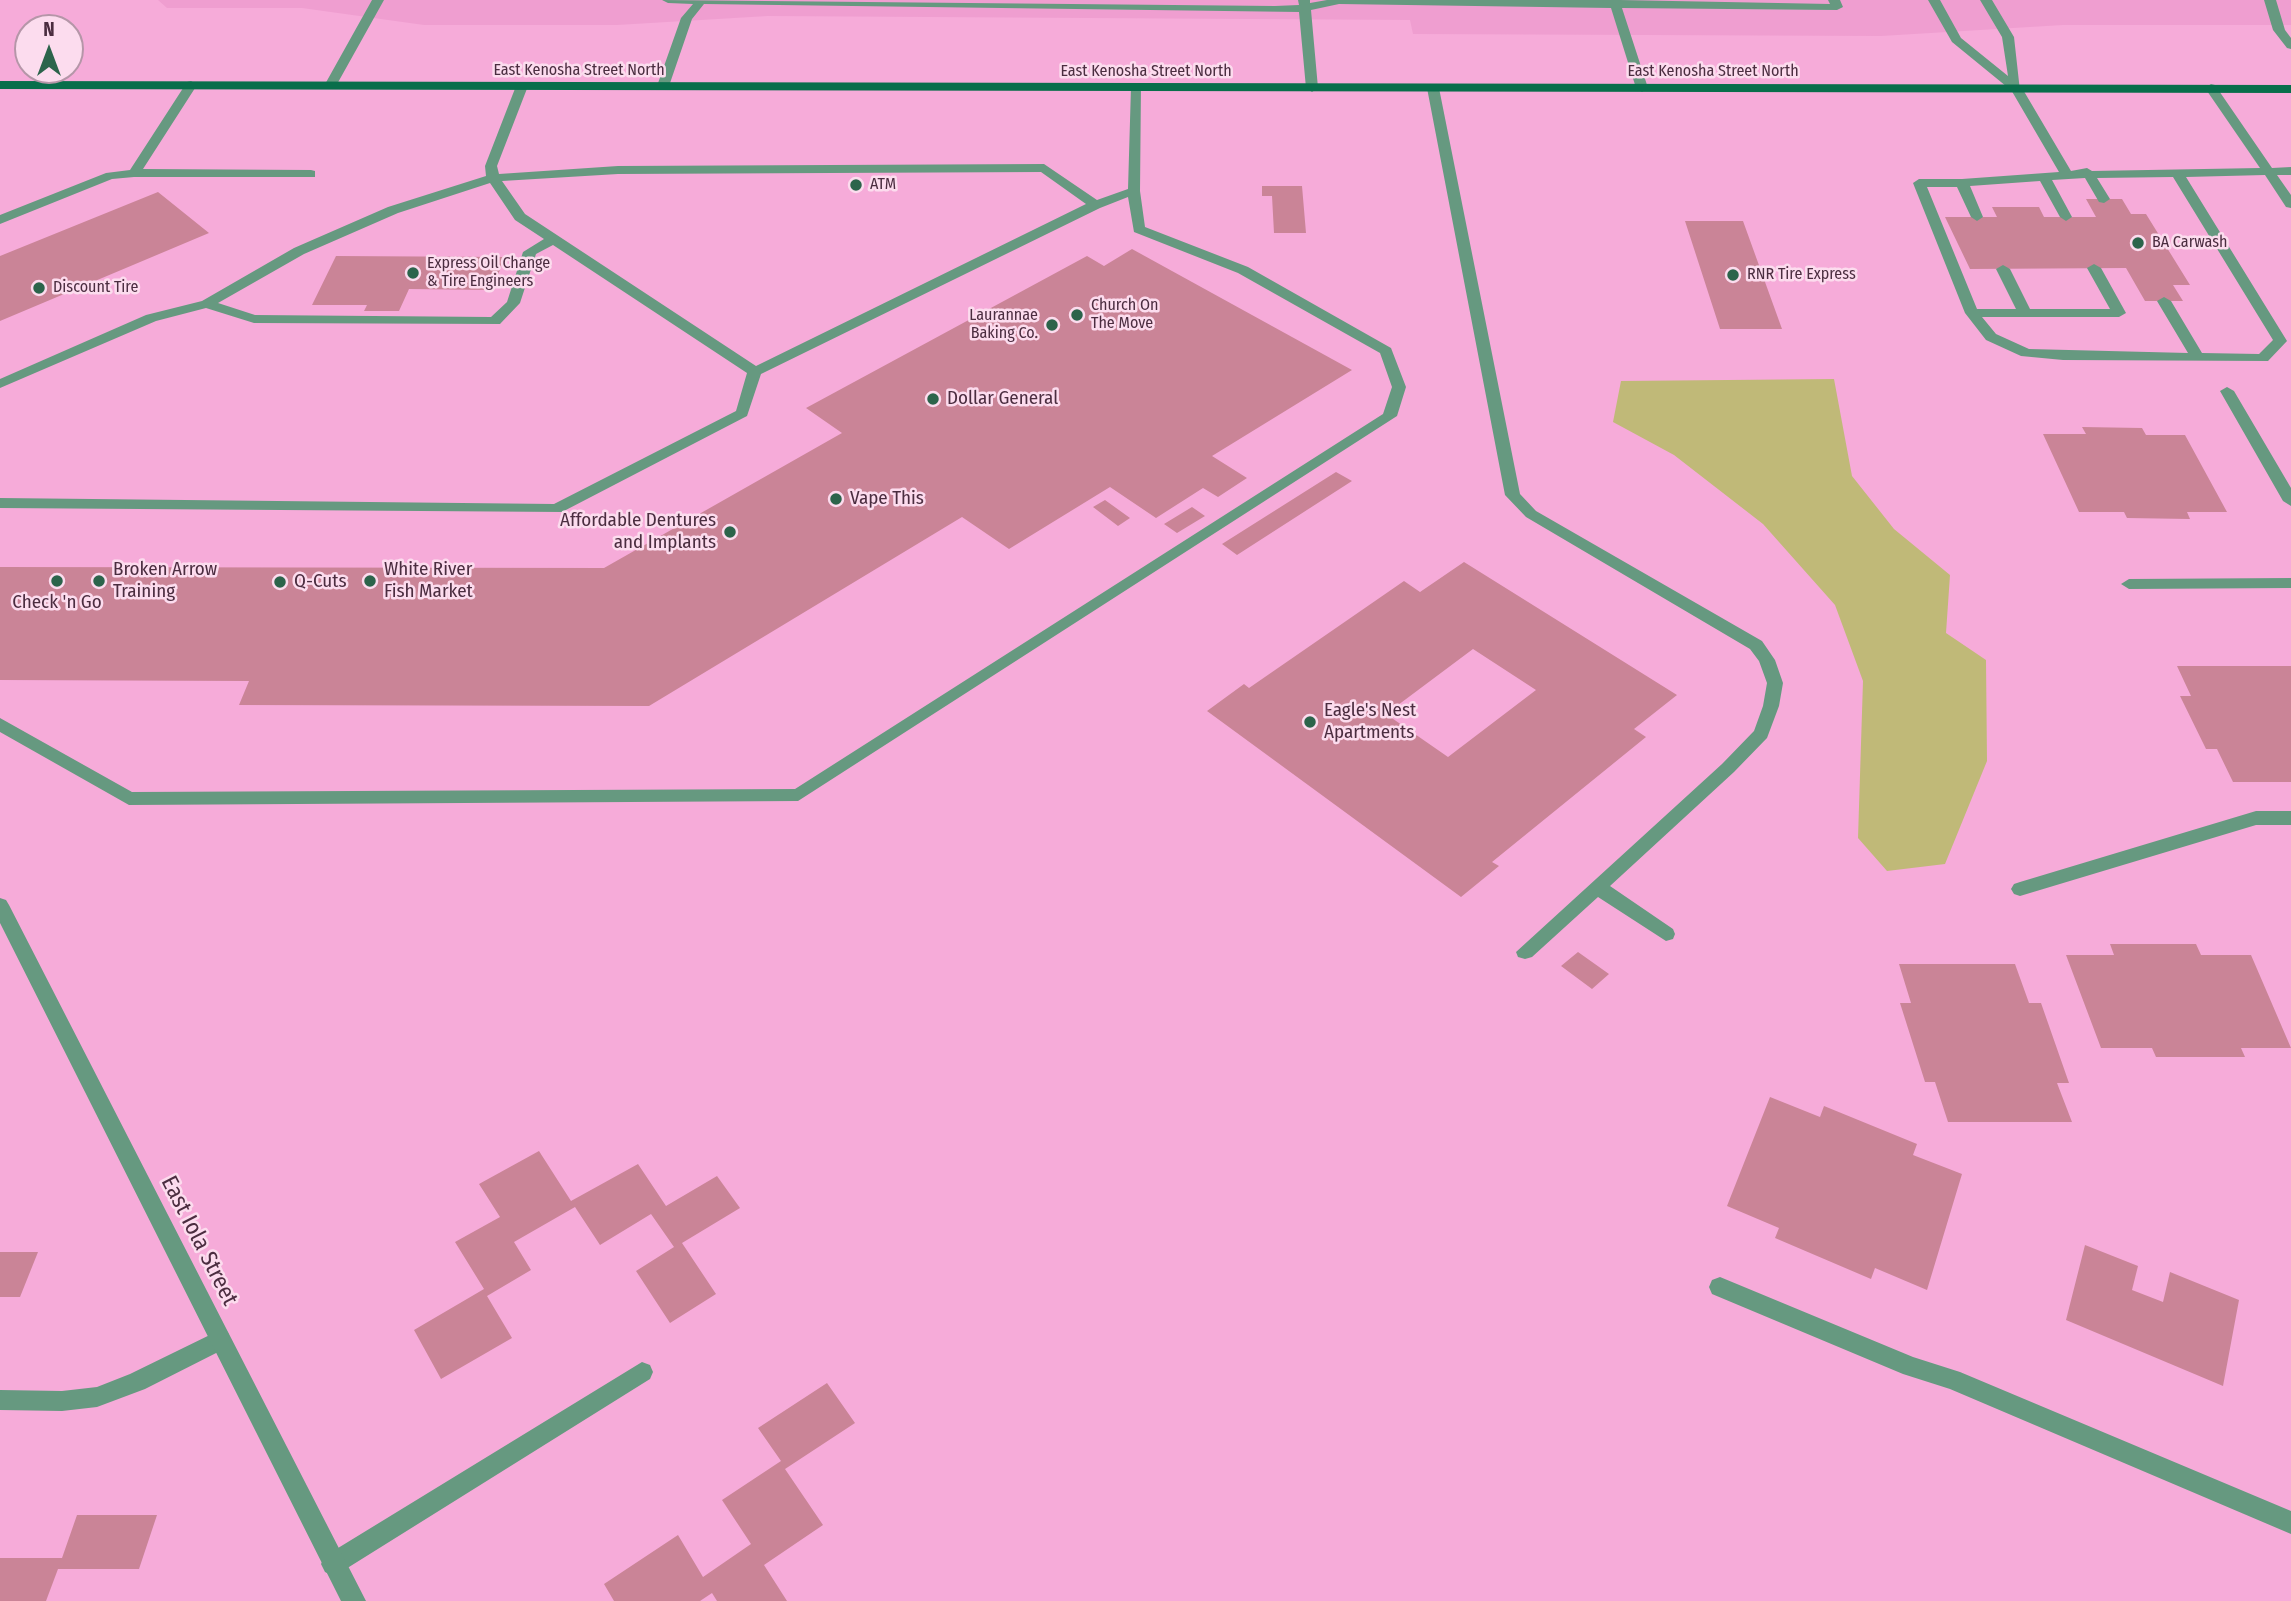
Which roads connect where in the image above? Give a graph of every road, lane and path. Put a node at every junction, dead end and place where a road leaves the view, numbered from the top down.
1 (378, 0) edge
2 (668, 0) edge
3 (1834, 0) edge
4 (1934, 0) edge
5 (1986, 0) edge
6 (2270, 0) edge
7 (702, 1) edge
8 (1527, 1) edge
9 (1615, 2) edge
10 (1304, 4) edge
11 (2291, 46) edge
12 (0, 85) edge
13 (191, 85) junction
14 (330, 86) junction
15 (522, 86) junction
16 (663, 86) junction
17 (1137, 87) junction
18 (1312, 88) junction
19 (1433, 88) junction
20 (1642, 88) junction
21 (2016, 89) junction
22 (2211, 89) junction
23 (2291, 89) edge
24 (2271, 171) junction
25 (2291, 171) edge
26 (2087, 172) junction
27 (2176, 172) junction
28 (134, 173) junction
29 (311, 174) dead end
30 (2067, 174) junction
31 (2044, 177) junction
32 (493, 178) junction
33 (1962, 183) junction
34 (1134, 191) junction
35 (2104, 199) dead end
36 (2291, 204) edge
37 (1095, 205) junction
38 (1978, 217) dead end
39 (2066, 217) dead end
40 (0, 220) edge
41 (554, 239) junction
42 (2094, 268) dead end
43 (2003, 269) dead end
44 (2164, 301) dead end
45 (207, 304) junction
46 (1972, 313) junction
47 (2025, 313) junction
48 (2197, 357) junction
49 (755, 372) junction
50 (0, 384) edge
51 (2227, 391) dead end
52 (2291, 501) edge
53 (0, 503) edge
54 (2291, 583) edge
55 (2129, 584) dead end
56 (0, 724) edge
57 (2291, 818) edge
58 (1597, 887) junction
59 (2020, 890) dead end
60 (0, 905) edge
61 (1666, 934) dead end
62 (1525, 952) dead end
63 (1720, 1287) dead end
64 (219, 1340) junction
65 (642, 1372) dead end
66 (0, 1401) edge
67 (2291, 1523) edge
68 (333, 1564) junction
69 (354, 1601) edge

1 - 14 street
2 - 7 street
3 - 9 street
4 - 21 street
5 - 21 street
6 - 11 street
7 - 10 street
7 - 16 street
8 - 9 street
8 - 10 street
9 - 20 street
10 - 18 street
12 - 13 main road, East Kenosha Street North
13 - 14 main road, East Kenosha Street North
13 - 28 street
14 - 15 main road, East Kenosha Street North
15 - 16 main road, East Kenosha Street North
15 - 32 street
16 - 17 main road, East Kenosha Street North
17 - 18 main road, East Kenosha Street North
17 - 34 street
18 - 19 main road, East Kenosha Street North
19 - 20 main road, East Kenosha Street North
19 - 58 street
20 - 21 main road, East Kenosha Street North
21 - 22 main road, East Kenosha Street North
21 - 30 street
22 - 23 main road, East Kenosha Street North
22 - 24 street
24 - 25 street
24 - 27 street
24 - 36 street
26 - 27 street
26 - 30 street
26 - 35 street
27 - 48 street
28 - 29 street
28 - 40 street
30 - 31 street
31 - 33 street
31 - 39 street
32 - 37 street
32 - 41 street
32 - 45 street
33 - 38 street
33 - 46 street
34 - 37 street
34 - 56 street
37 - 49 street
41 - 45 street
41 - 49 street
42 - 47 street
43 - 47 street
44 - 48 street
45 - 50 street
46 - 47 street
46 - 48 street
49 - 53 street
51 - 52 street
54 - 55 street
57 - 59 street
58 - 61 street
58 - 62 street
60 - 64 street, East Iola Street
63 - 67 street
64 - 66 street
64 - 68 street, East Iola Street
65 - 68 street
68 - 69 street, East Iola Street

